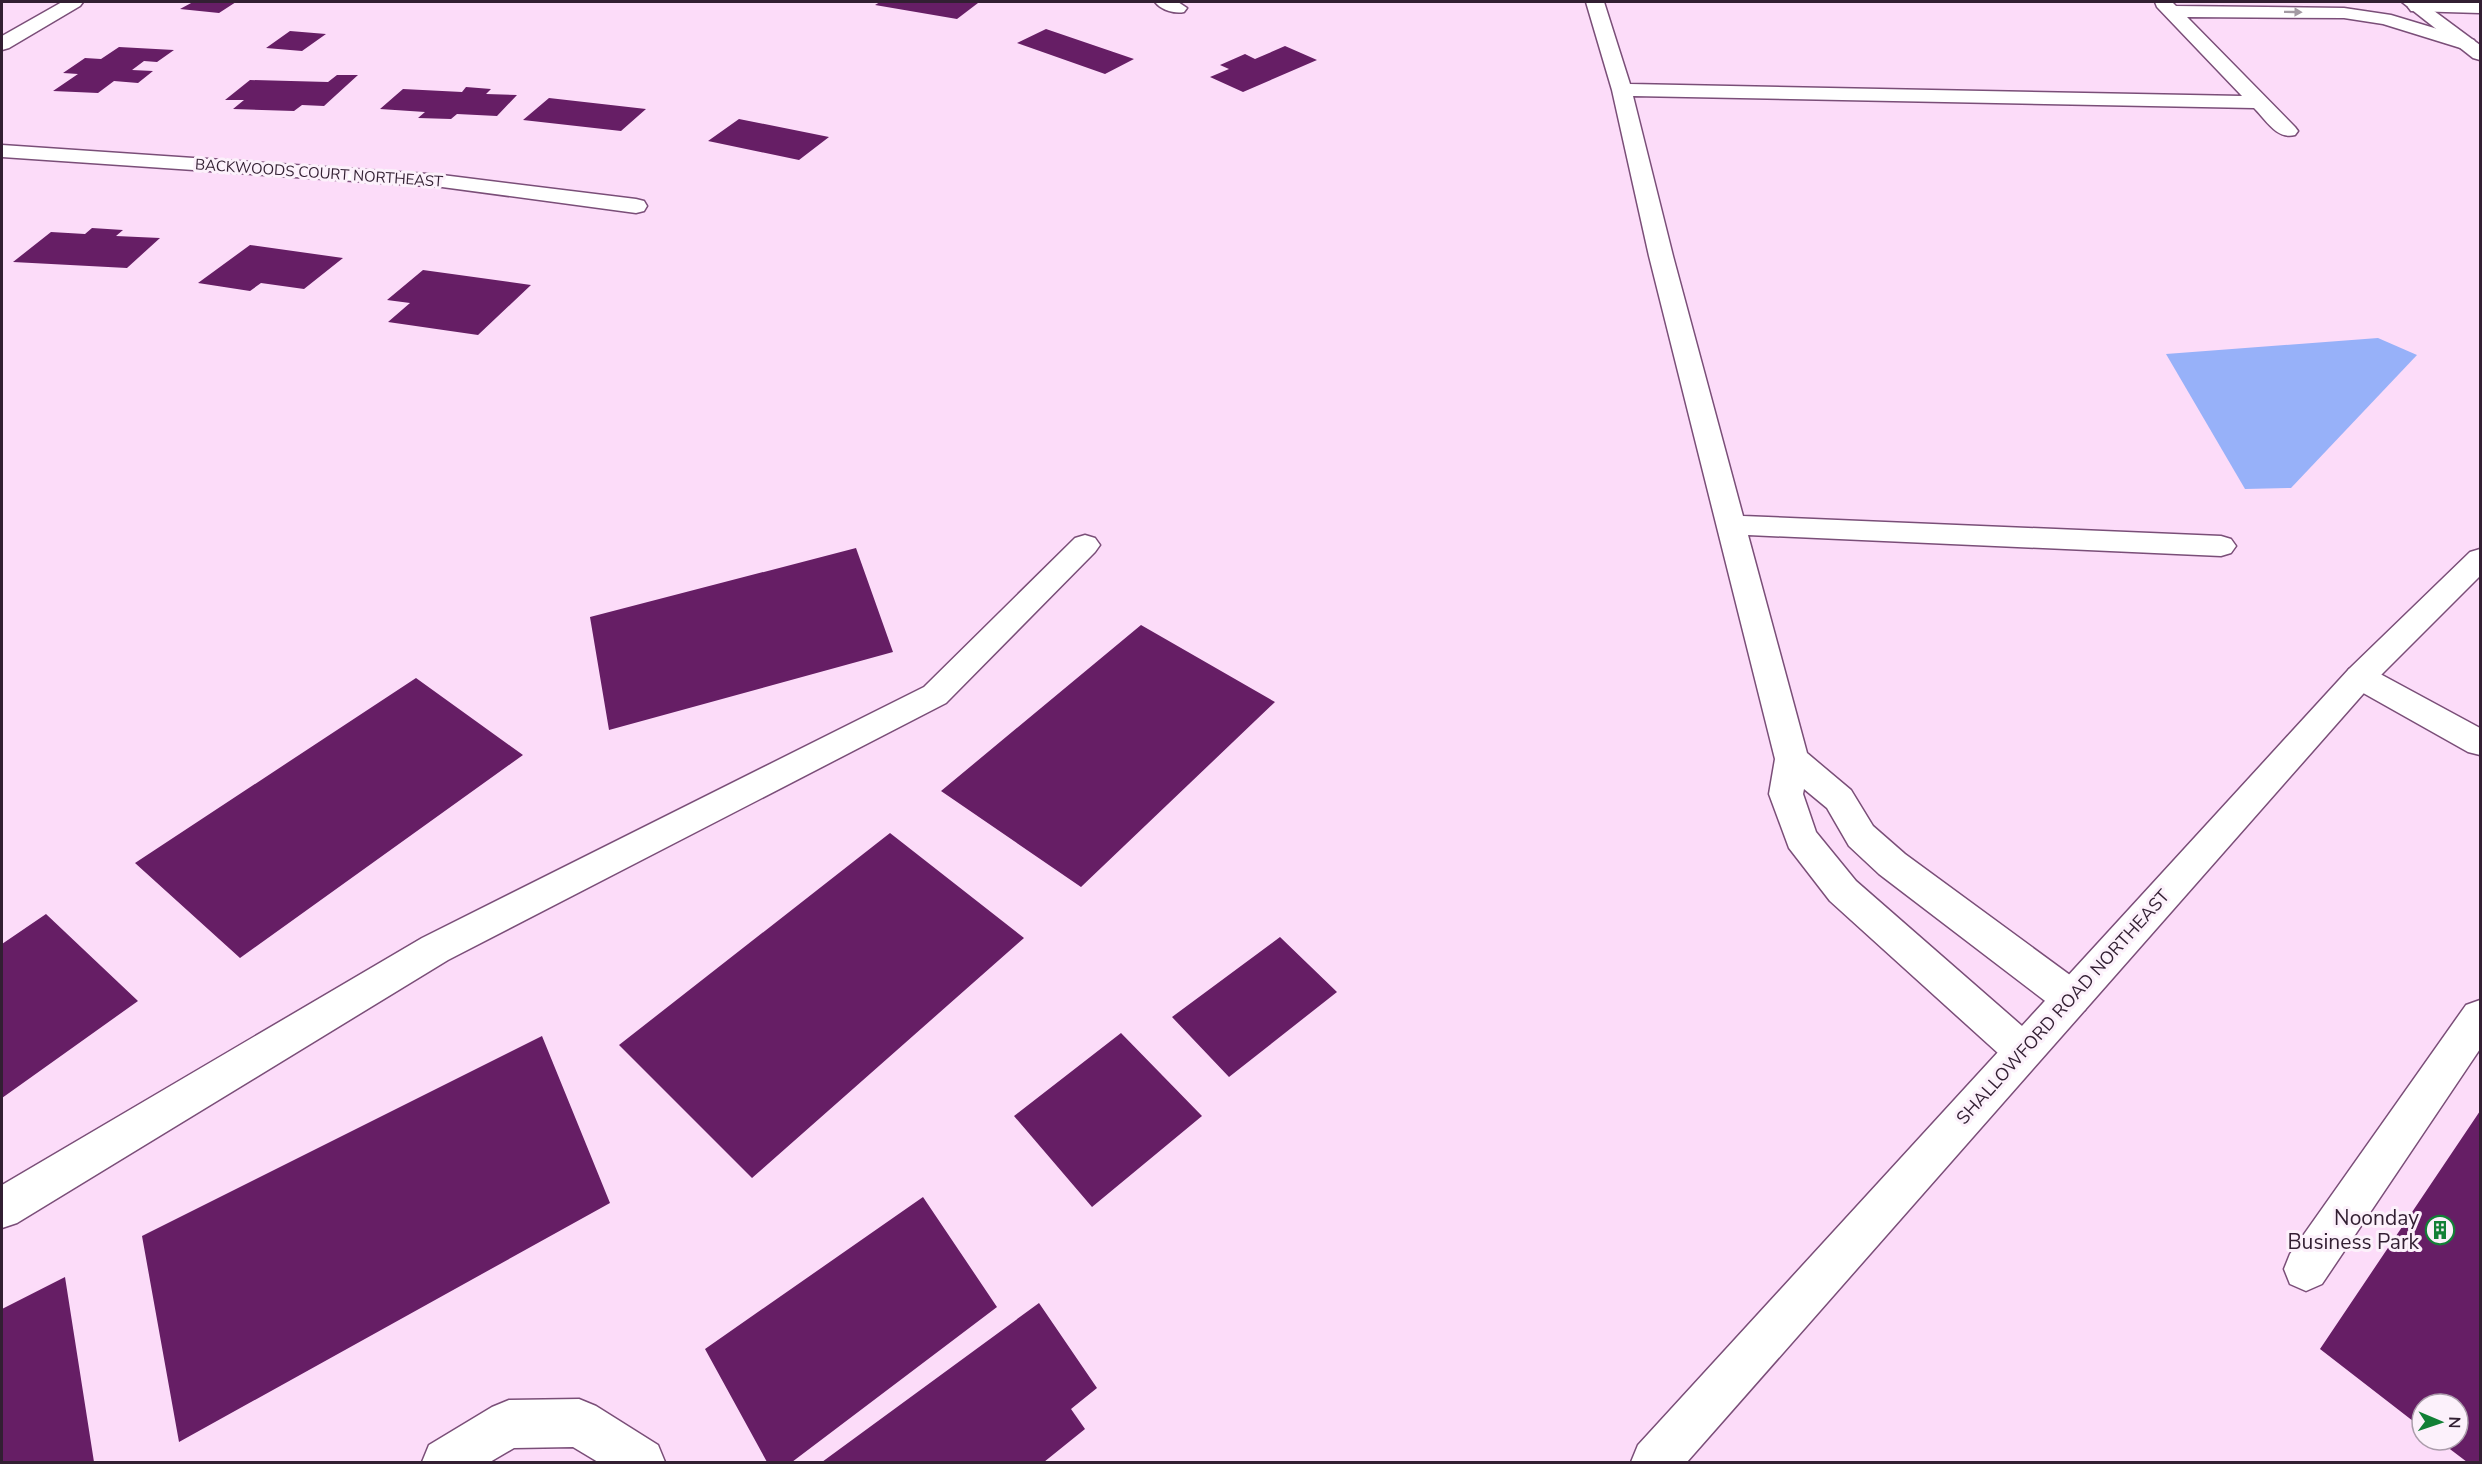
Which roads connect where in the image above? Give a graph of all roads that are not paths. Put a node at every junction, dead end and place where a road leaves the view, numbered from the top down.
1 (74, 2) edge
2 (1595, 2) edge
3 (2414, 4) edge
4 (2166, 6) edge
5 (2481, 8) edge
6 (2, 44) edge
7 (2474, 49) edge
8 (1622, 90) junction
9 (2259, 102) junction
10 (2288, 131) dead end
11 (2, 152) edge
12 (636, 206) dead end
13 (1732, 525) junction
14 (1086, 545) dead end
15 (2221, 546) dead end
16 (2481, 559) edge
17 (2360, 677) junction
18 (2481, 743) edge
19 (1792, 759) junction
20 (2070, 998) junction
21 (2481, 1017) edge
22 (2023, 1052) junction
23 (2, 1208) edge
24 (2306, 1269) dead end
25 (446, 1462) edge
26 (641, 1462) edge
27 (1655, 1462) edge

1 - 6 street
2 - 8 street
3 - 5 street
3 - 7 street
4 -> 7 street
4 - 9 street
8 - 9 street
8 - 13 street
9 - 10 street
11 - 12 street, BACKWOODS COURT NORTHEAST
13 - 15 street
13 - 19 street
14 - 23 street
16 - 17 street, SHALLOWFORD ROAD NORTHEAST
17 - 18 street
17 - 20 street, SHALLOWFORD ROAD NORTHEAST
19 - 20 street
19 - 22 street
20 - 22 street, SHALLOWFORD ROAD NORTHEAST
21 - 24 street
22 - 27 street, SHALLOWFORD ROAD NORTHEAST
25 - 26 street

